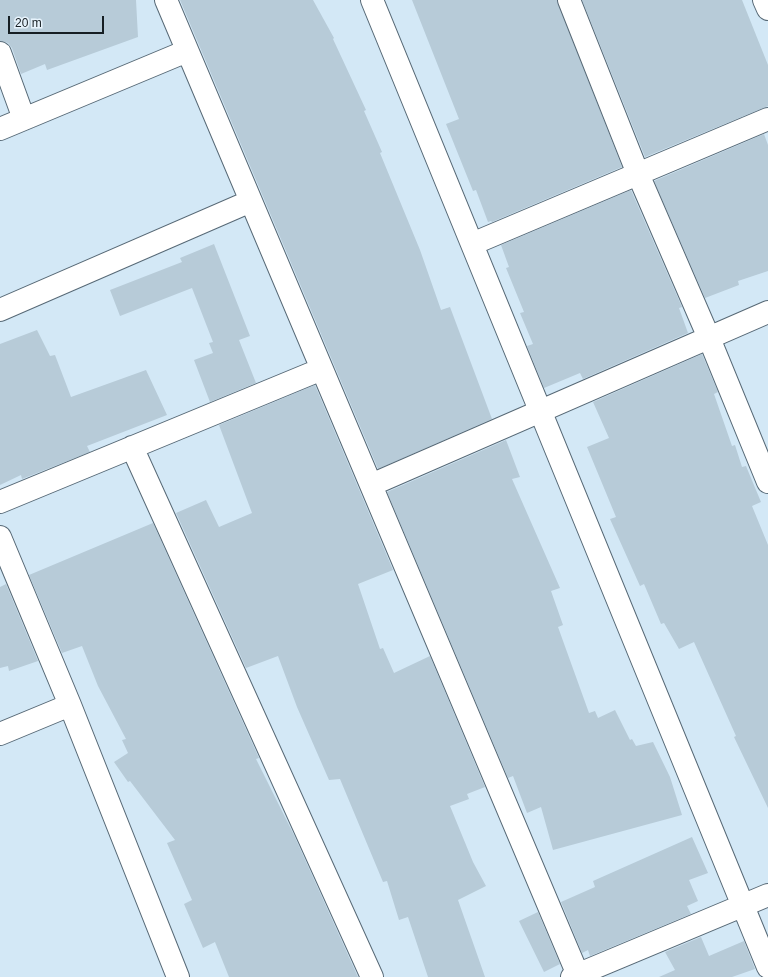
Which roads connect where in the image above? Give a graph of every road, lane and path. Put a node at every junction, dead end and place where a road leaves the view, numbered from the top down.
1 (166, 0) edge
2 (372, 0) edge
3 (569, 0) edge
4 (764, 0) edge
5 (768, 9) edge
6 (187, 50) junction
7 (0, 53) edge
8 (768, 118) edge
9 (24, 119) junction
10 (0, 130) edge
11 (638, 174) junction
12 (251, 201) junction
13 (472, 244) junction
14 (0, 310) edge
15 (768, 312) edge
16 (709, 338) junction
17 (322, 369) junction
18 (541, 411) junction
19 (132, 447) junction
20 (768, 482) edge
21 (371, 485) junction
22 (0, 502) edge
23 (0, 537) edge
24 (70, 705) junction
25 (0, 734) edge
26 (768, 895) edge
27 (743, 905) junction
28 (768, 967) edge
29 (575, 976) edge
30 (178, 977) edge
31 (372, 977) edge

1 - 6 street
2 - 13 street
3 - 11 street
4 - 5 street
6 - 9 street
6 - 12 street
7 - 9 street
8 - 11 street
9 - 10 street
11 - 13 street
11 - 16 street
12 - 14 street
12 - 17 street
13 - 18 street
15 - 16 street
16 - 18 street
16 - 20 street
17 - 19 street
17 - 21 street
18 - 21 street
18 - 27 street
19 - 22 street
19 - 31 street
21 - 29 street
23 - 24 street
24 - 25 street
24 - 30 street
26 - 27 street
27 - 28 street
27 - 29 street

